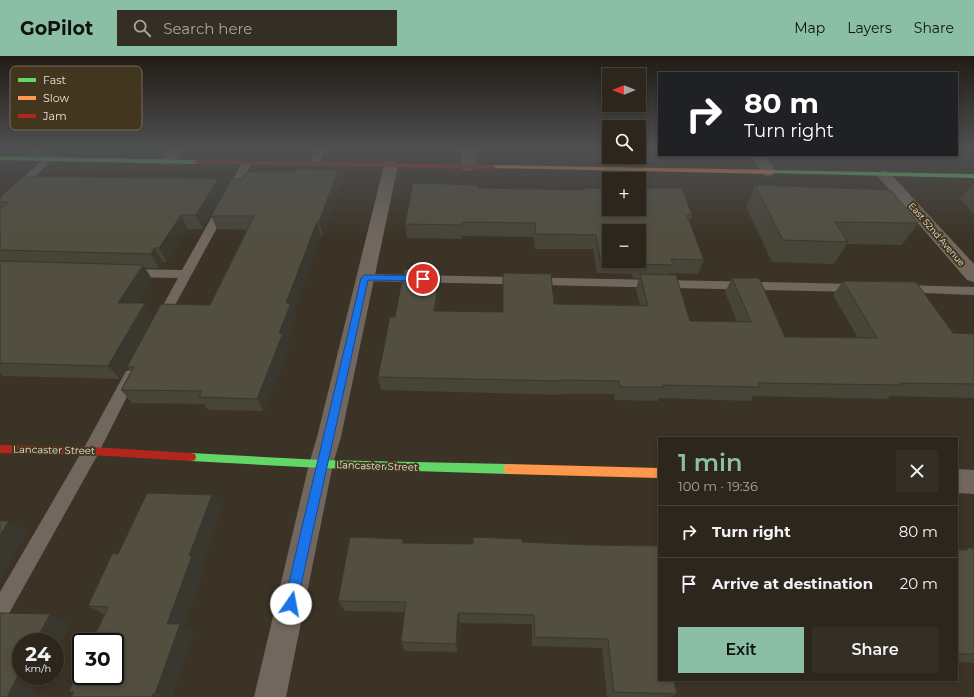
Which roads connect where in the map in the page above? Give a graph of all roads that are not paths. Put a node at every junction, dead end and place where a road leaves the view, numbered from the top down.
1 (27, 180) edge
2 (238, 180) edge
3 (388, 180) edge
4 (889, 180) edge
5 (0, 206) edge
6 (116, 272) edge
7 (185, 274) junction
8 (974, 276) edge
9 (365, 278) junction
10 (866, 288) edge
11 (890, 289) edge
12 (974, 291) edge
13 (156, 329) edge
14 (138, 363) edge
15 (0, 449) edge
16 (91, 451) junction
17 (321, 464) junction
18 (658, 473) edge
19 (958, 481) edge
20 (974, 482) edge
21 (0, 610) edge
22 (270, 697) edge

1 - 5 lane
2 - 7 lane
3 - 9 street
4 - 8 street, East 52nd Avenue
6 - 7 lane
7 - 13 lane
9 - 10 lane
9 - 17 street
11 - 12 lane
14 - 16 lane
15 - 16 street, Lancaster Street
16 - 17 street, Lancaster Street
16 - 21 lane
17 - 18 street, Lancaster Street
17 - 22 street
19 - 20 street

